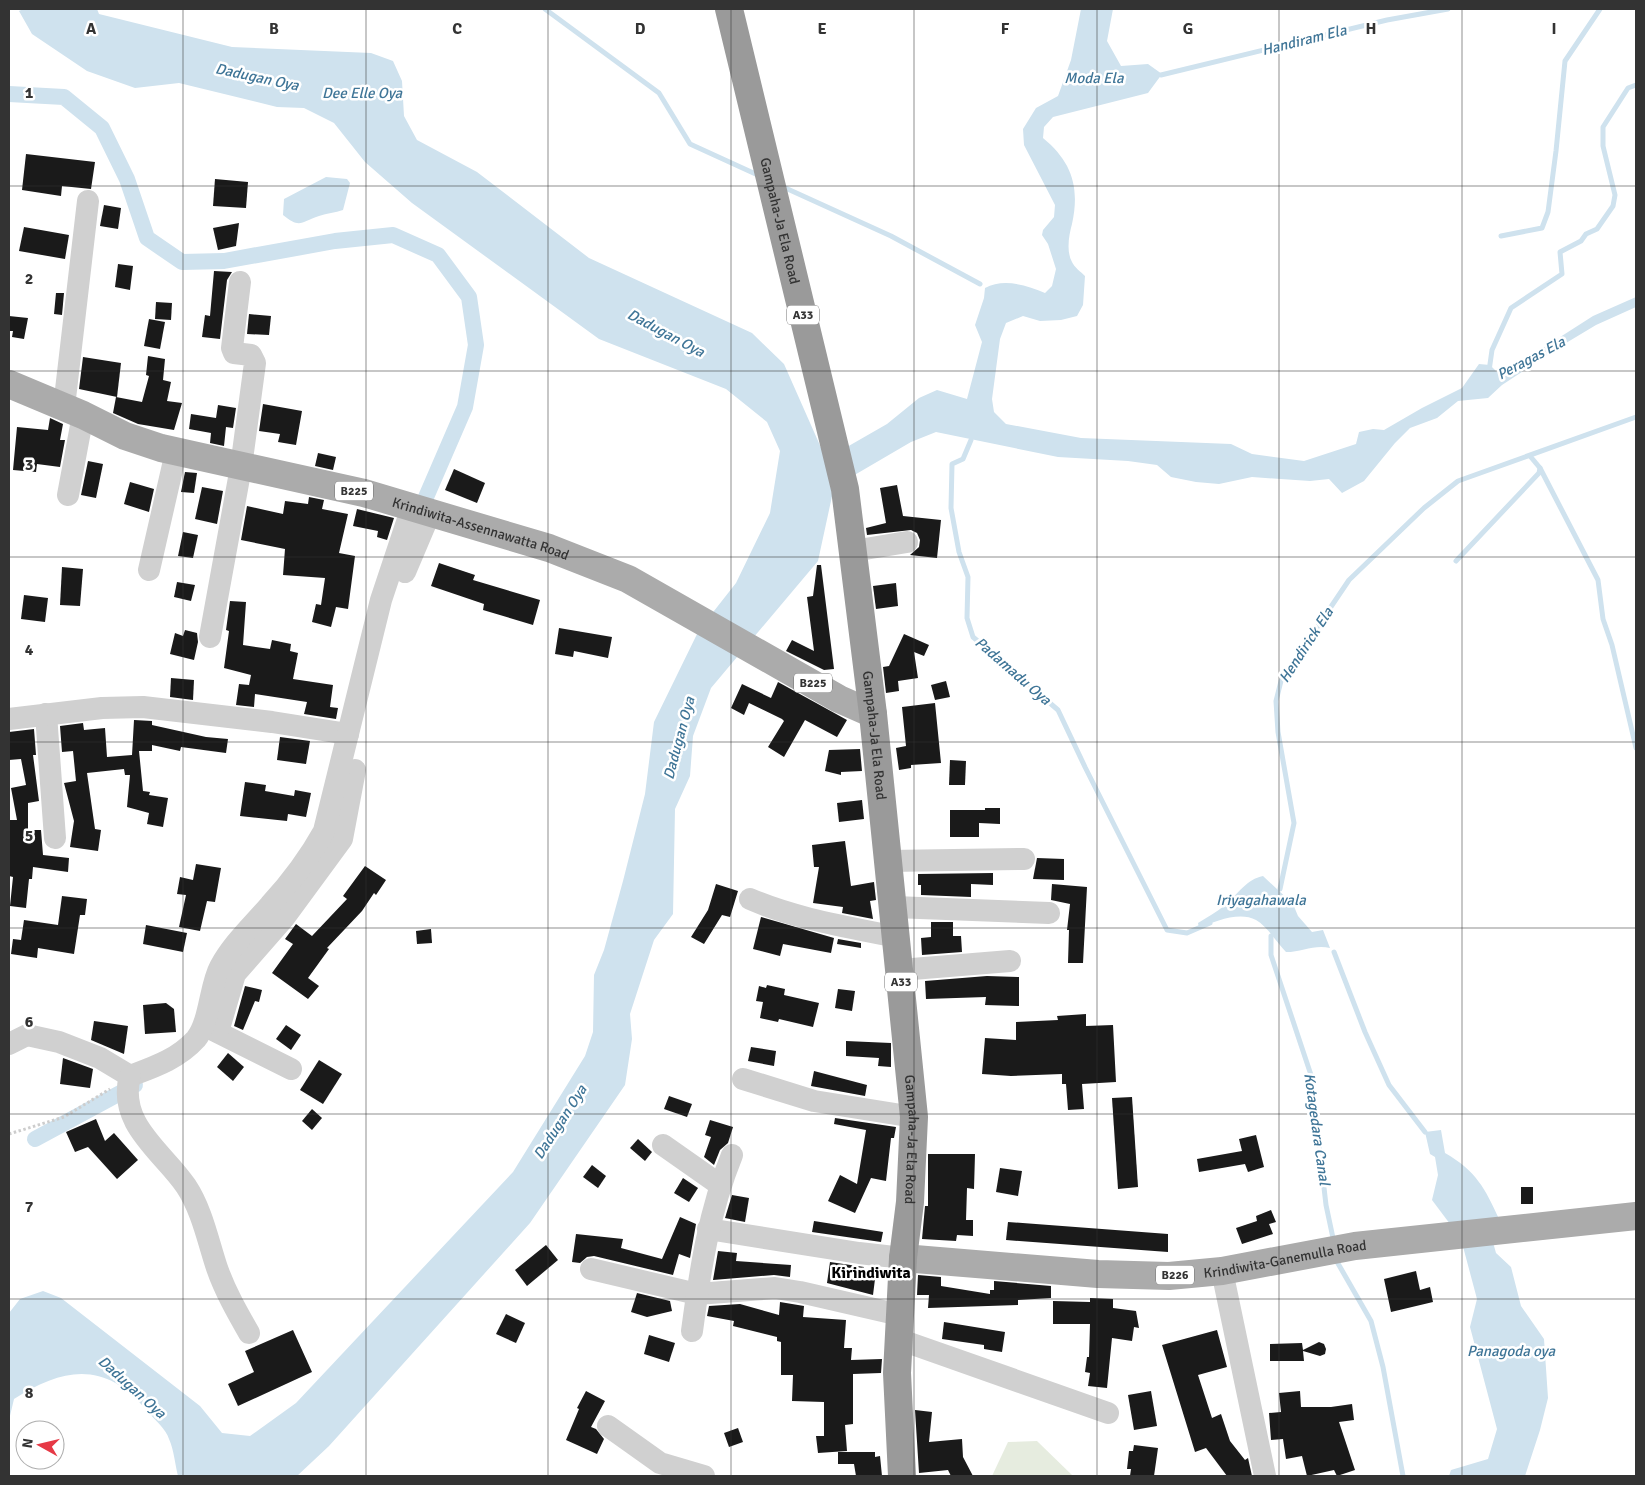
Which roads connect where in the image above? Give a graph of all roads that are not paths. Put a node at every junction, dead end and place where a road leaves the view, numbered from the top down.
1 (728, 9) edge
2 (88, 201) dead end
3 (240, 282) dead end
4 (9, 384) edge
5 (74, 411) junction
6 (176, 452) junction
7 (241, 467) junction
8 (68, 495) dead end
9 (421, 510) junction
10 (907, 542) dead end
11 (852, 551) junction
12 (149, 570) dead end
13 (210, 637) dead end
14 (46, 714) junction
15 (873, 714) junction
16 (9, 719) edge
17 (348, 734) junction
18 (56, 838) dead end
19 (1024, 859) dead end
20 (889, 861) junction
21 (750, 899) dead end
22 (894, 908) junction
23 (1049, 913) dead end
24 (897, 937) junction
25 (1010, 961) dead end
26 (900, 970) junction
27 (210, 1028) junction
28 (9, 1044) edge
29 (291, 1069) dead end
30 (130, 1076) junction
31 (743, 1079) dead end
32 (914, 1117) junction
33 (663, 1145) dead end
34 (732, 1155) dead end
35 (720, 1185) junction
36 (1636, 1216) edge
37 (708, 1229) junction
38 (903, 1258) junction
39 (592, 1269) dead end
40 (1222, 1271) junction
41 (697, 1294) junction
42 (899, 1327) junction
43 (692, 1331) dead end
44 (249, 1333) dead end
45 (1108, 1413) dead end
46 (608, 1426) dead end
47 (704, 1476) edge
48 (902, 1476) edge
49 (1264, 1476) edge

1 - 11 highway, Gampaha-Ja Ela Road / A33
2 - 5 street
3 - 7 street
4 - 5 main road, Krindiwita-Assennawatta Road / B225
5 - 6 main road, Krindiwita-Assennawatta Road / B225
5 - 8 street
6 - 7 main road, Krindiwita-Assennawatta Road / B225
6 - 12 street
7 - 9 main road, Krindiwita-Assennawatta Road / B225
7 - 13 street
9 - 15 main road, Krindiwita-Assennawatta Road / B225
9 - 17 street
9 - 27 street
10 - 11 street
11 - 15 highway, Gampaha-Ja Ela Road / A33
14 - 16 street
14 - 17 street
14 - 18 street
15 - 20 highway, Gampaha-Ja Ela Road / A33
17 - 27 street
19 - 20 street
20 - 22 highway, Gampaha-Ja Ela Road / A33
21 - 24 street
22 - 23 street
22 - 24 highway, Gampaha-Ja Ela Road / A33
24 - 26 highway, Gampaha-Ja Ela Road / A33
25 - 26 street
26 - 32 highway, Gampaha-Ja Ela Road / A33
27 - 29 street
27 - 30 street
28 - 30 street
30 - 44 street
31 - 32 street
32 - 38 highway, Gampaha-Ja Ela Road / A33
33 - 35 street
34 - 35 street
35 - 37 street
36 - 40 main road, Krindiwita-Ganemulla Road / B226
37 - 38 street
37 - 41 street
38 - 40 main road, Krindiwita-Ganemulla Road / B226
38 - 42 highway, Gampaha-Ja Ela Road / A33
39 - 41 street
40 - 49 street
41 - 42 street
41 - 43 street
42 - 45 street
42 - 48 highway, Gampaha-Ja Ela Road / A33
46 - 47 street

